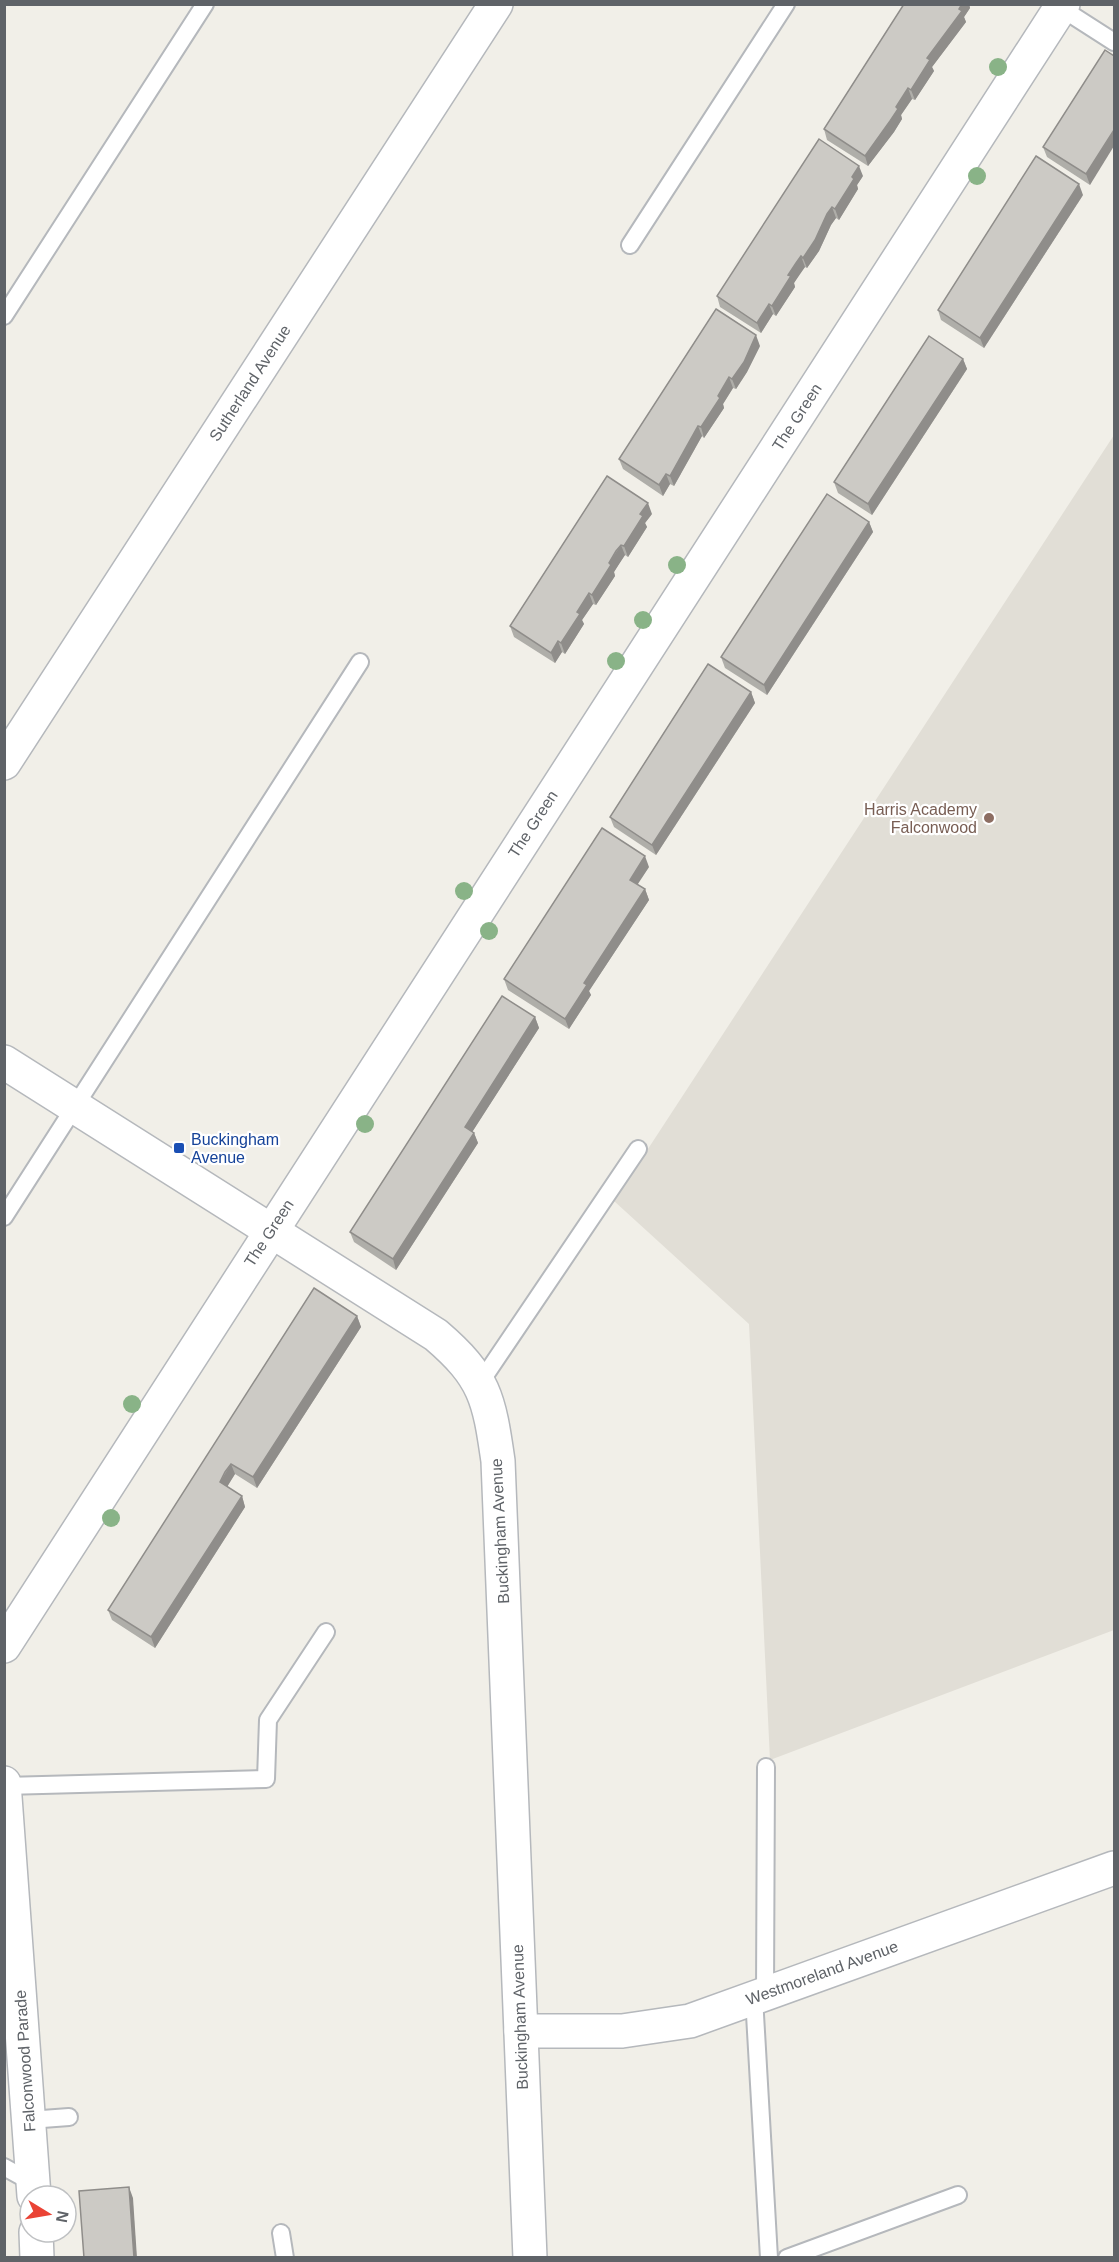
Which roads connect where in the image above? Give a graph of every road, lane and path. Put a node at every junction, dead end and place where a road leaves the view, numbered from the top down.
1 (205, 4) edge
2 (496, 4) edge
3 (786, 4) edge
4 (1062, 6) edge
5 (1114, 42) edge
6 (630, 245) dead end
7 (4, 316) edge
8 (360, 662) dead end
9 (4, 762) edge
10 (4, 1062) edge
11 (77, 1107) junction
12 (638, 1149) dead end
13 (4, 1217) edge
14 (271, 1231) junction
15 (480, 1383) junction
16 (326, 1632) dead end
17 (4, 1646) edge
18 (766, 1767) dead end
19 (5, 1784) edge
20 (1114, 1868) edge
21 (760, 1995) junction
22 (521, 2031) junction
23 (69, 2117) dead end
24 (29, 2120) junction
25 (4, 2167) edge
26 (27, 2184) edge
27 (34, 2184) edge
28 (958, 2195) dead end
29 (281, 2233) dead end
30 (285, 2258) edge
31 (530, 2258) edge
32 (769, 2258) edge
33 (787, 2258) edge

1 - 7 lane
2 - 9 street, Sutherland Avenue
3 - 6 lane
4 - 5 lane
4 - 14 street, The Green
8 - 11 lane
10 - 11 street, Buckingham Avenue
11 - 13 lane
11 - 14 street, Buckingham Avenue
12 - 15 lane
14 - 15 street, Buckingham Avenue
14 - 17 street, The Green
15 - 22 street, Buckingham Avenue
16 - 19 lane
18 - 21 lane
19 - 24 street, Falconwood Parade
20 - 21 street, Westmoreland Avenue
21 - 22 street, Westmoreland Avenue
21 - 32 lane
22 - 31 street, Buckingham Avenue
23 - 24 lane
24 - 27 street, Falconwood Parade
25 - 26 lane
28 - 33 lane
29 - 30 lane

